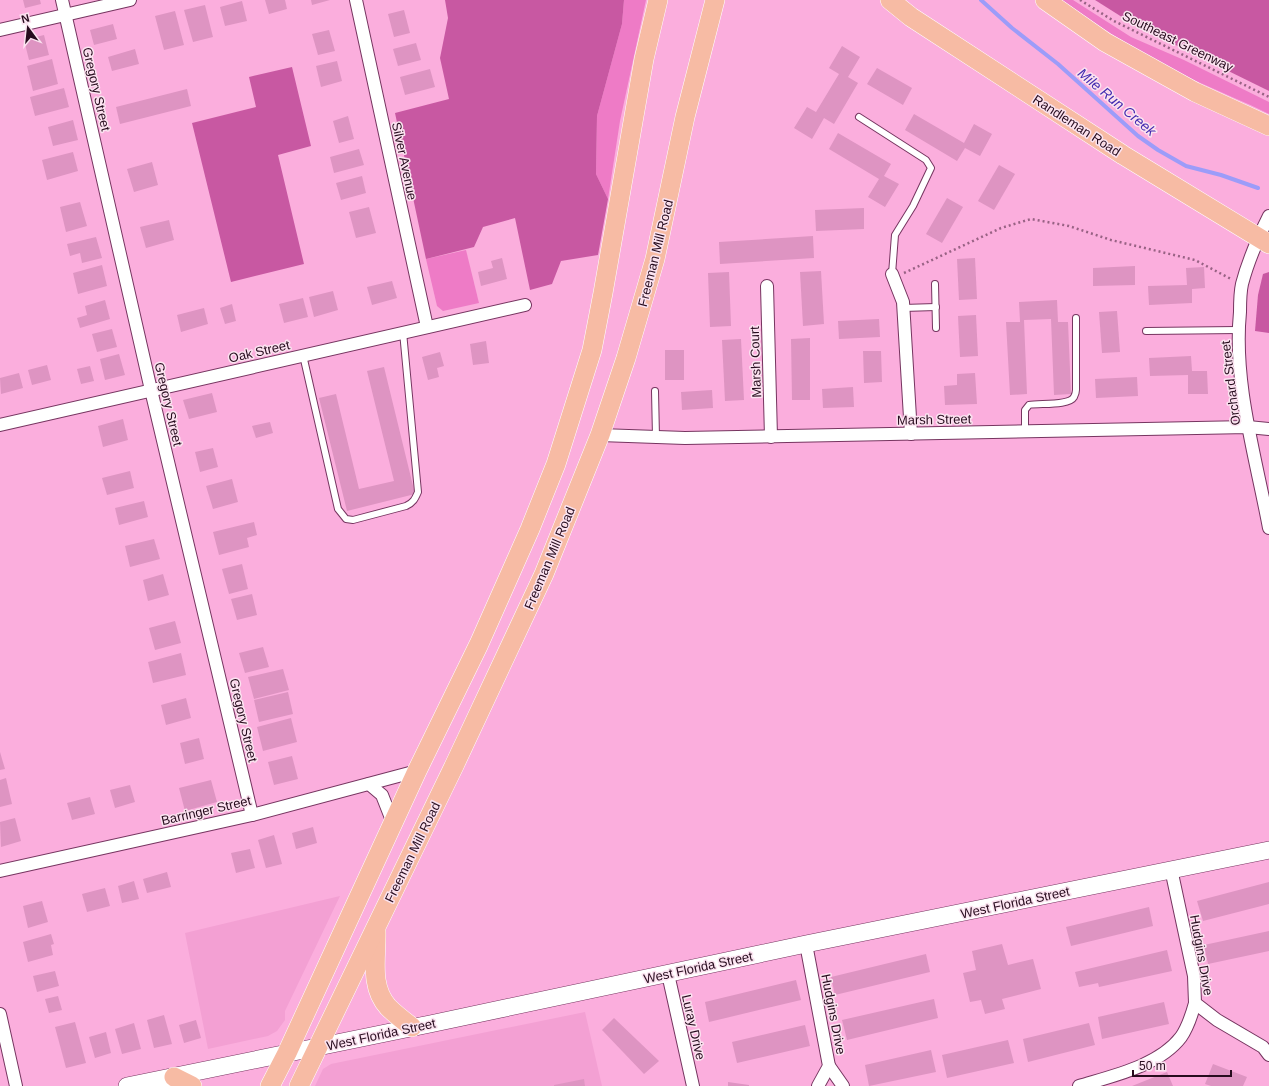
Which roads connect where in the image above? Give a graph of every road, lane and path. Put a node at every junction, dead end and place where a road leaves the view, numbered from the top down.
1 (62, 0) edge
2 (130, 0) edge
3 (356, 0) edge
4 (658, 0) edge
5 (715, 0) edge
6 (890, 0) edge
7 (1045, 0) edge
8 (1080, 0) edge
9 (66, 15) junction
10 (0, 30) edge
11 (1269, 97) edge
12 (859, 117) dead end
13 (1269, 126) edge
14 (1269, 216) edge
15 (1264, 240) edge
16 (892, 276) junction
17 (935, 284) dead end
18 (1242, 285) junction
19 (767, 286) dead end
20 (525, 305) dead end
21 (903, 305) junction
22 (936, 307) junction
23 (1076, 318) dead end
24 (427, 327) junction
25 (936, 328) dead end
26 (1238, 330) junction
27 (403, 332) junction
28 (1146, 332) dead end
29 (303, 355) junction
30 (151, 390) junction
31 (655, 391) dead end
32 (0, 425) edge
33 (1248, 427) junction
34 (1269, 428) edge
35 (1025, 431) junction
36 (911, 434) junction
37 (600, 435) junction
38 (771, 436) junction
39 (656, 437) junction
40 (1269, 528) edge
41 (417, 771) junction
42 (369, 784) junction
43 (252, 814) junction
44 (393, 823) junction
45 (1269, 850) edge
46 (1172, 870) junction
47 (0, 871) edge
48 (376, 926) junction
49 (806, 944) junction
50 (668, 974) junction
51 (1195, 1003) junction
52 (0, 1014) edge
53 (412, 1028) junction
54 (317, 1047) junction
55 (287, 1053) junction
56 (1269, 1054) edge
57 (829, 1066) junction
58 (174, 1077) junction
59 (16, 1086) edge
60 (127, 1086) edge
61 (192, 1086) edge
62 (270, 1086) edge
63 (299, 1086) edge
64 (693, 1086) edge
65 (818, 1086) edge
66 (843, 1086) edge
67 (1079, 1086) edge

1 - 9 street, Gregory Street
2 - 9 street
3 - 24 street, Silver Avenue
4 - 41 main road
5 - 37 main road, Freeman Mill Road
6 - 15 main road, Randleman Road
7 - 13 main road
8 - 11 path, Southeast Greenway
9 - 10 street
9 - 30 street, Gregory Street
12 - 16 lane
14 - 15 street, Orchard Street
15 - 18 street, Orchard Street
16 - 18 path
16 - 21 street
17 - 22 lane
18 - 26 street, Orchard Street
19 - 38 street, Marsh Court
20 - 24 street, Oak Street
21 - 22 lane
21 - 36 street
22 - 25 lane
23 - 35 lane
24 - 27 street, Oak Street
26 - 28 lane
26 - 33 street, Orchard Street
27 - 29 street, Oak Street
27 - 29 lane
29 - 30 street, Oak Street
30 - 32 street, Oak Street
30 - 43 street, Gregory Street
31 - 39 lane
33 - 34 street, Marsh Street
33 - 35 street, Marsh Street
33 - 40 street, Orchard Street
35 - 36 street, Marsh Street
36 - 38 street, Marsh Street
37 - 39 street, Marsh Street
37 - 48 main road, Freeman Mill Road
38 - 39 street, Marsh Street
41 - 42 street, Barringer Street
41 - 44 main road
42 - 43 street, Barringer Street
42 - 44 street
43 - 47 street, Barringer Street
44 - 55 main road
45 - 46 main road, West Florida Street
46 - 49 main road, West Florida Street
46 - 51 street, Hudgins Drive
48 - 53 main road
48 - 54 main road, Freeman Mill Road
49 - 50 main road, West Florida Street
49 - 57 street, Hudgins Drive
50 - 53 main road, West Florida Street
50 - 64 street, Luray Drive
51 - 56 street, Hudgins Drive
51 - 67 street
52 - 59 street
53 - 54 main road, West Florida Street
54 - 55 main road, West Florida Street
54 - 63 main road, Freeman Mill Road
55 - 58 main road, West Florida Street
55 - 62 main road
57 - 65 street, Hudgins Drive
57 - 66 street
58 - 60 main road, West Florida Street
58 - 61 main road

